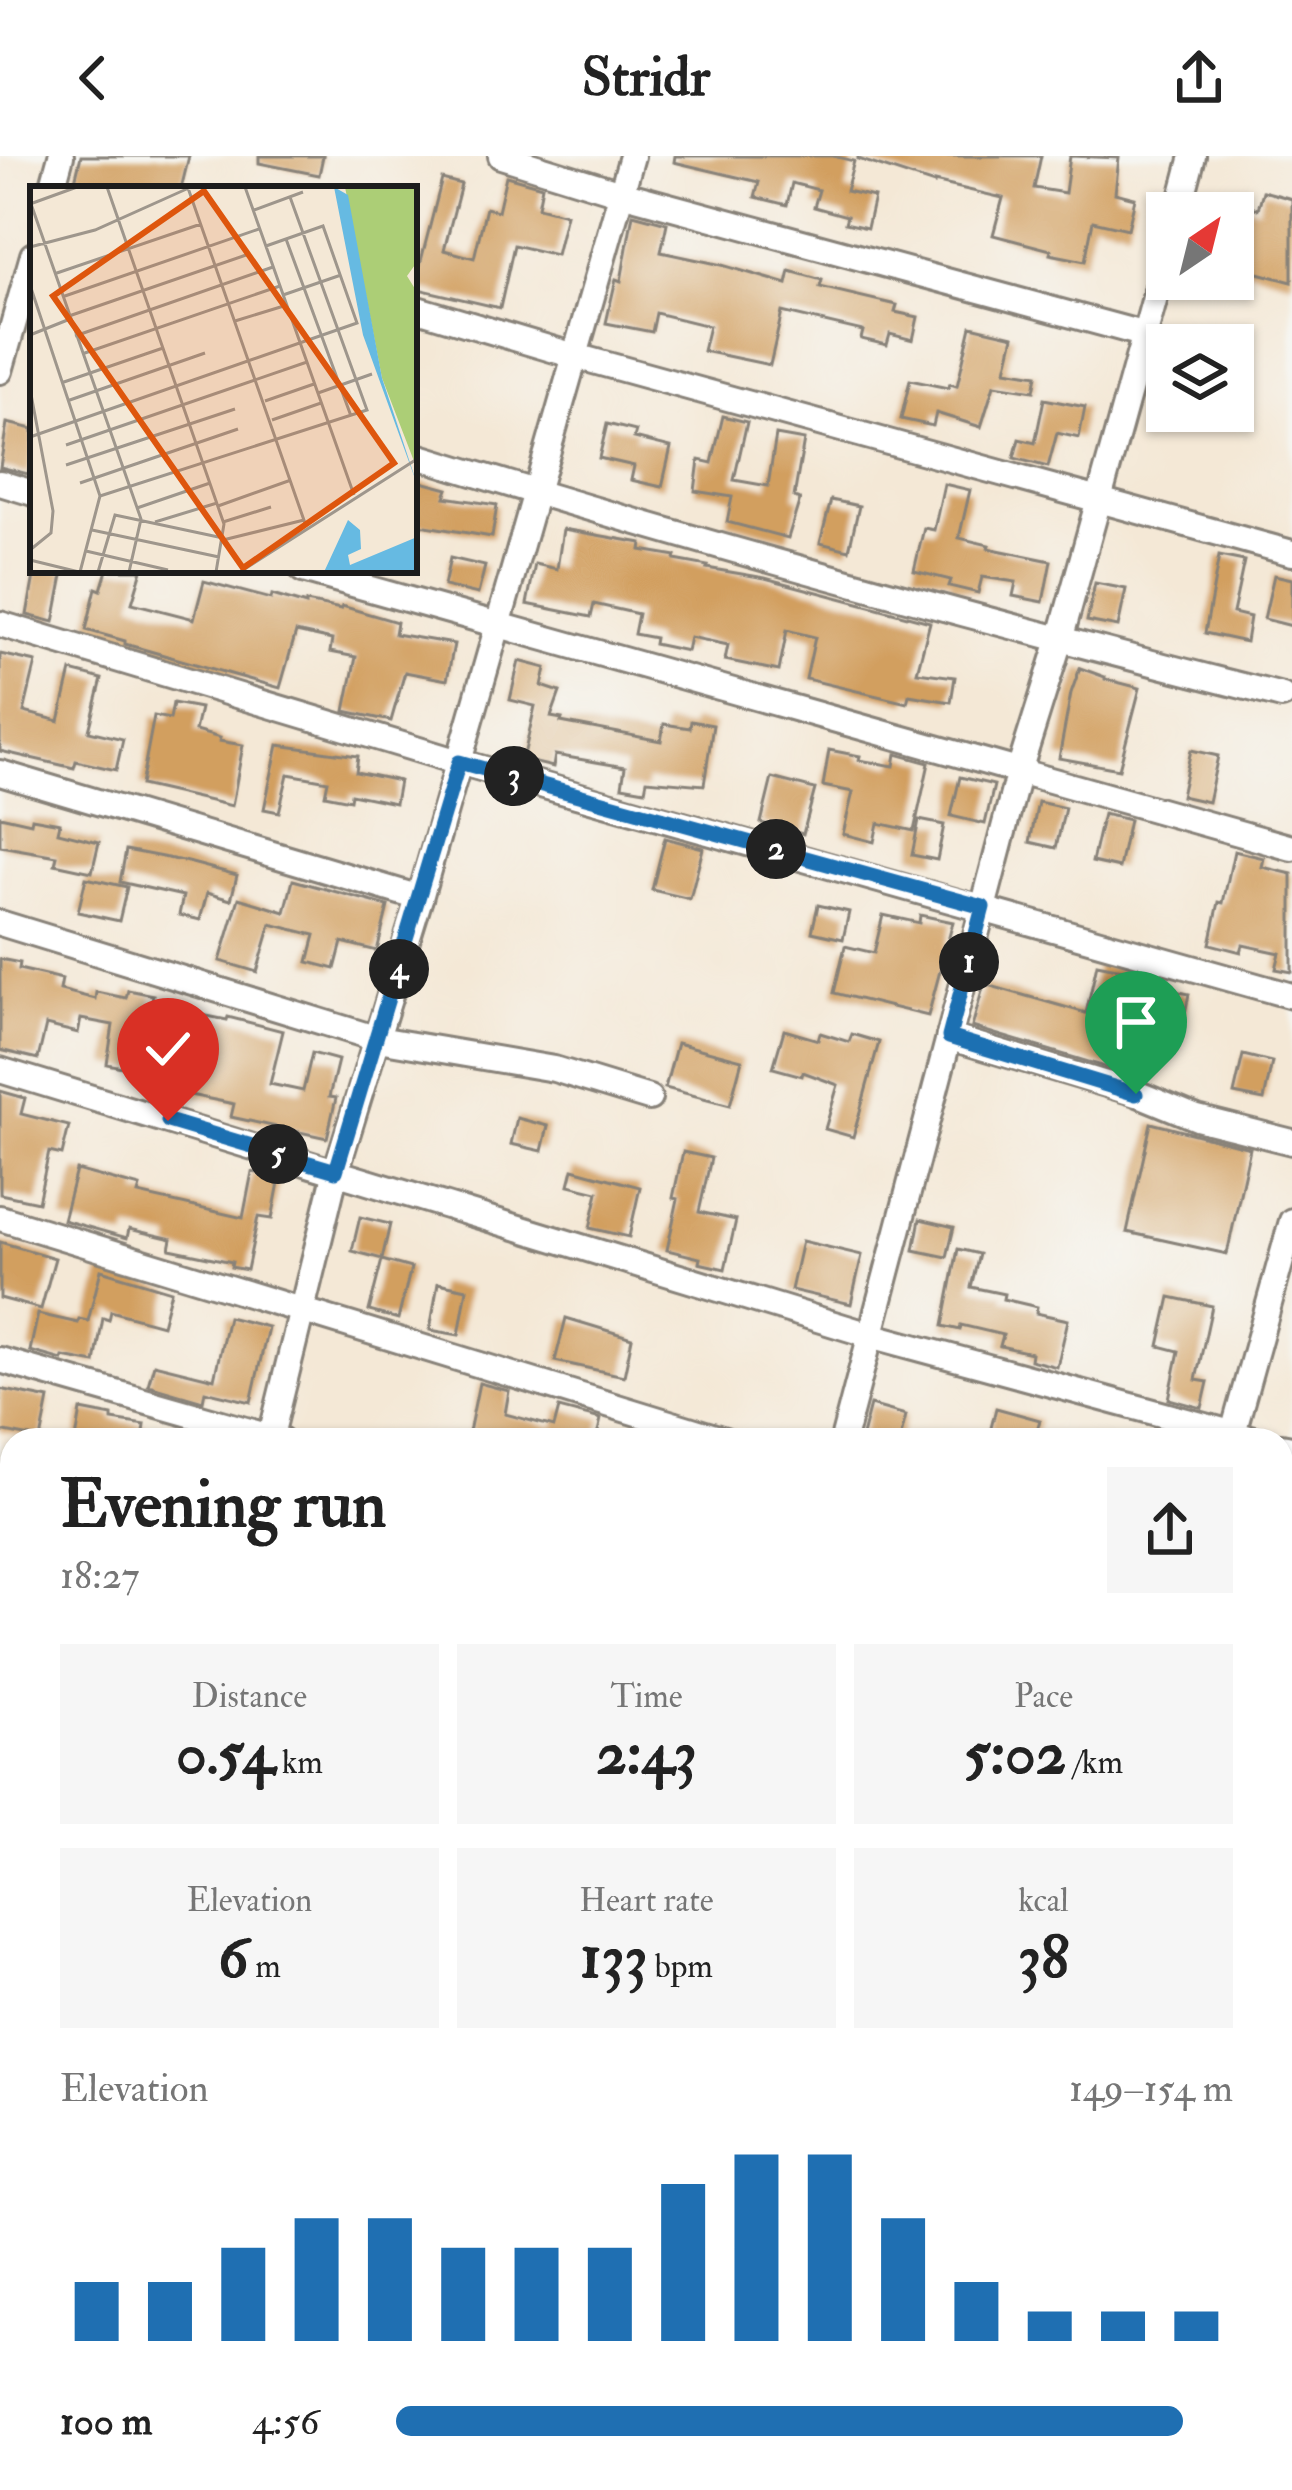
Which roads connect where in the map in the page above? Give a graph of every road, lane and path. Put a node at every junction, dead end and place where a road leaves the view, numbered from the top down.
1 (61, 156) edge
2 (501, 156) edge
3 (632, 156) edge
4 (1193, 156) edge
5 (53, 186) edge
6 (1184, 192) edge
7 (622, 193) junction
8 (30, 276) edge
9 (417, 309) edge
10 (22, 333) edge
11 (1146, 334) joint
12 (575, 356) junction
13 (1, 362) edge
14 (417, 456) edge
15 (0, 483) edge
16 (30, 492) edge
17 (536, 493) junction
18 (1099, 501) junction
19 (1292, 553) edge
20 (313, 573) edge
21 (0, 624) edge
22 (498, 626) junction
23 (1060, 640) junction
24 (1282, 696) dead end
25 (459, 762) junction
26 (1019, 771) junction
27 (0, 773) edge
28 (1292, 848) edge
29 (420, 898) junction
30 (983, 907) junction
31 (0, 923) edge
32 (1292, 996) edge
33 (949, 1037) junction
34 (378, 1039) junction
35 (0, 1070) edge
36 (649, 1098) dead end
37 (1292, 1142) edge
38 (336, 1171) junction
39 (0, 1217) edge
40 (1292, 1221) edge
41 (301, 1310) junction
42 (871, 1335) junction
43 (0, 1360) edge
44 (236, 1428) edge
45 (276, 1428) edge
46 (685, 1428) edge
47 (846, 1428) edge
48 (1204, 1428) edge
49 (1242, 1428) edge

1 - 5 street
2 - 7 street
3 - 7 street
4 - 6 street
7 - 11 street
7 - 12 street
8 - 10 street
9 - 12 street
10 - 13 street
11 - 18 street
12 - 17 street
12 - 18 street
14 - 17 street
15 - 16 street
17 - 22 street
17 - 23 street
18 - 19 street
18 - 23 street
20 - 22 street
21 - 25 street
22 - 25 street
22 - 26 street
23 - 24 street
23 - 26 street
25 - 29 street
25 - 30 street
26 - 28 street
26 - 30 street
27 - 29 street
29 - 34 street
30 - 32 street
30 - 33 street
31 - 34 street
33 - 37 street
33 - 42 street
34 - 36 street
34 - 38 street
35 - 38 street
38 - 41 street
38 - 42 street
39 - 41 street
40 - 49 street
41 - 45 street
41 - 46 street
42 - 47 street
42 - 48 street
43 - 44 street

